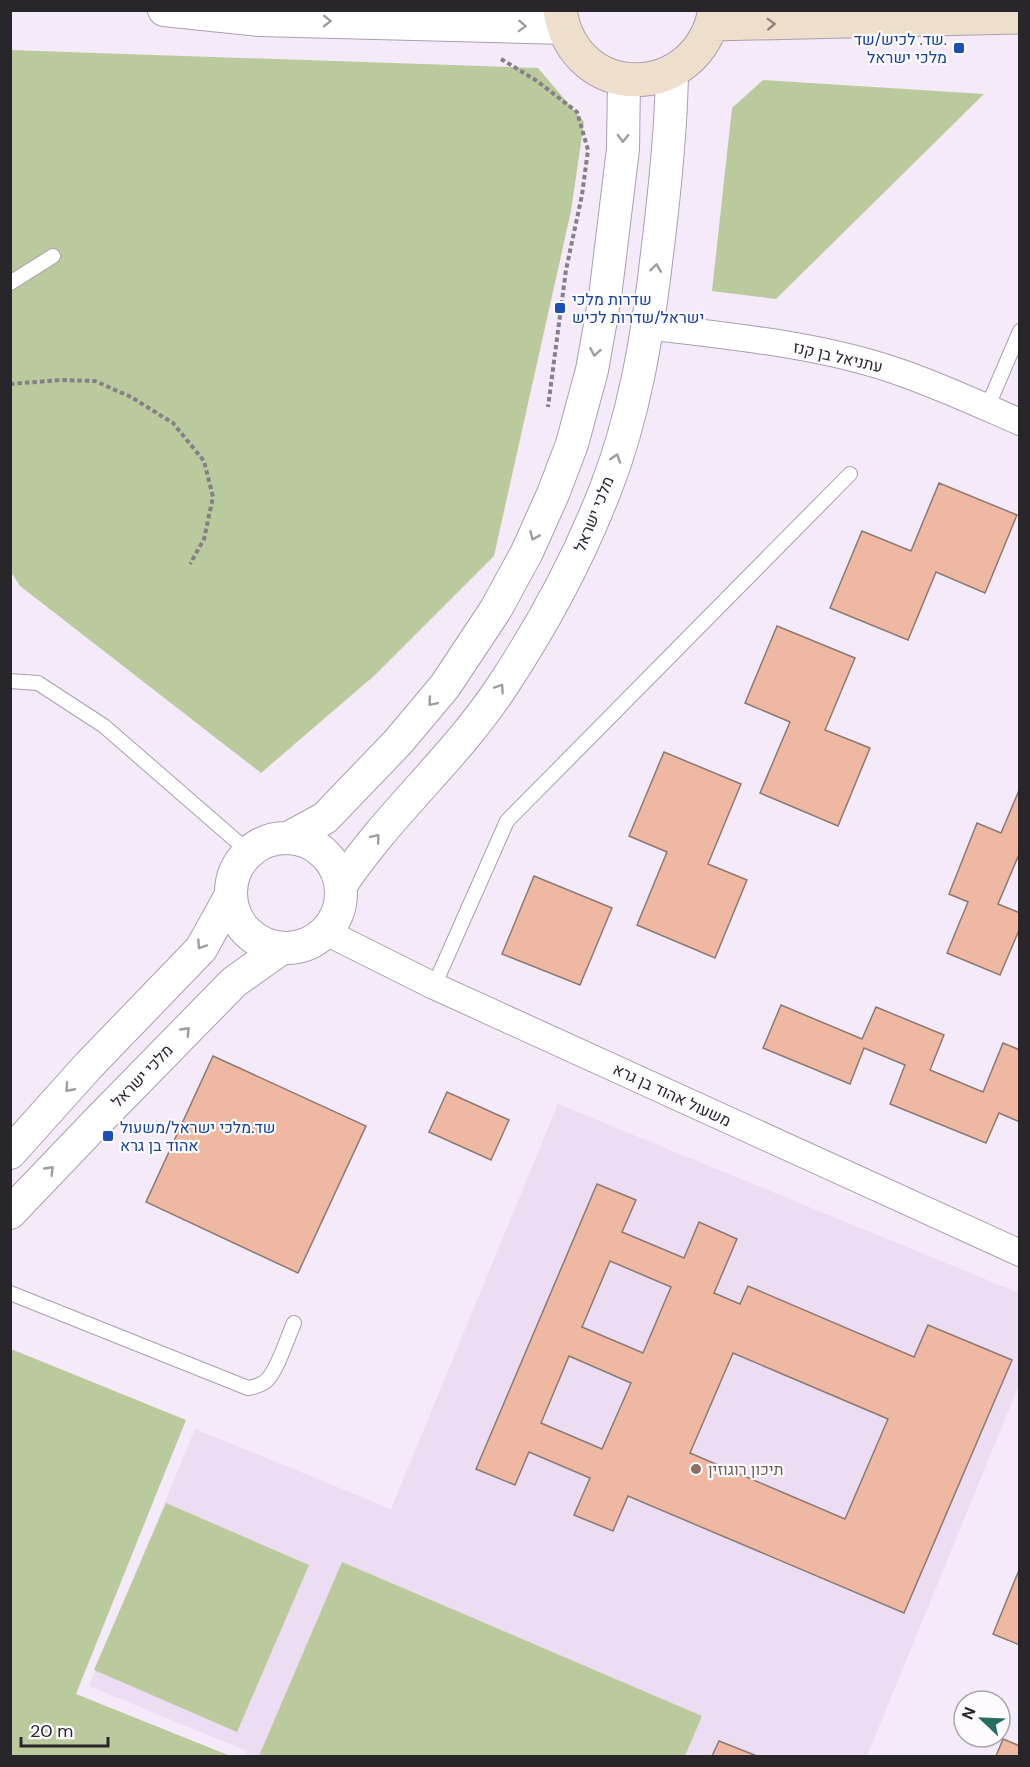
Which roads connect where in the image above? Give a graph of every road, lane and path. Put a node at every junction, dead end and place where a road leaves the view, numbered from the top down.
1 (164, 10) edge
2 (714, 17) edge
3 (1020, 17) edge
4 (562, 19) edge
5 (501, 59) dead end
6 (672, 73) junction
7 (624, 79) junction
8 (53, 256) dead end
9 (10, 283) edge
10 (647, 326) junction
11 (1020, 331) edge
12 (10, 384) edge
13 (987, 408) junction
14 (548, 413) dead end
15 (1020, 422) edge
16 (850, 474) dead end
17 (190, 564) dead end
18 (10, 681) edge
19 (290, 837) junction
20 (249, 852) junction
21 (341, 885) junction
22 (231, 895) junction
23 (327, 930) junction
24 (282, 948) junction
25 (434, 986) junction
26 (10, 1153) edge
27 (10, 1213) edge
28 (1020, 1254) edge
29 (10, 1293) edge
30 (294, 1323) dead end

1 -> 4 street
2 -> 3 main road
2 - 6 main road
4 - 7 main road
5 - 14 path
6 - 7 main road
10 -> 6 street, מלכי ישראל
7 -> 19 street
8 - 9 lane
10 - 13 street, עתניאל בן קנז
21 -> 10 street, מלכי ישראל
11 - 13 lane
12 - 17 path
13 - 15 street, עתניאל בן קנז
16 - 25 lane
18 - 20 lane
19 - 20 street
19 - 21 street
20 - 22 street
21 - 23 street
22 - 24 street
22 -> 26 street
23 - 24 street
23 - 25 street, משעול אהוד בן גרא
27 -> 24 street, מלכי ישראל
25 - 28 street, משעול אהוד בן גרא
29 - 30 lane

